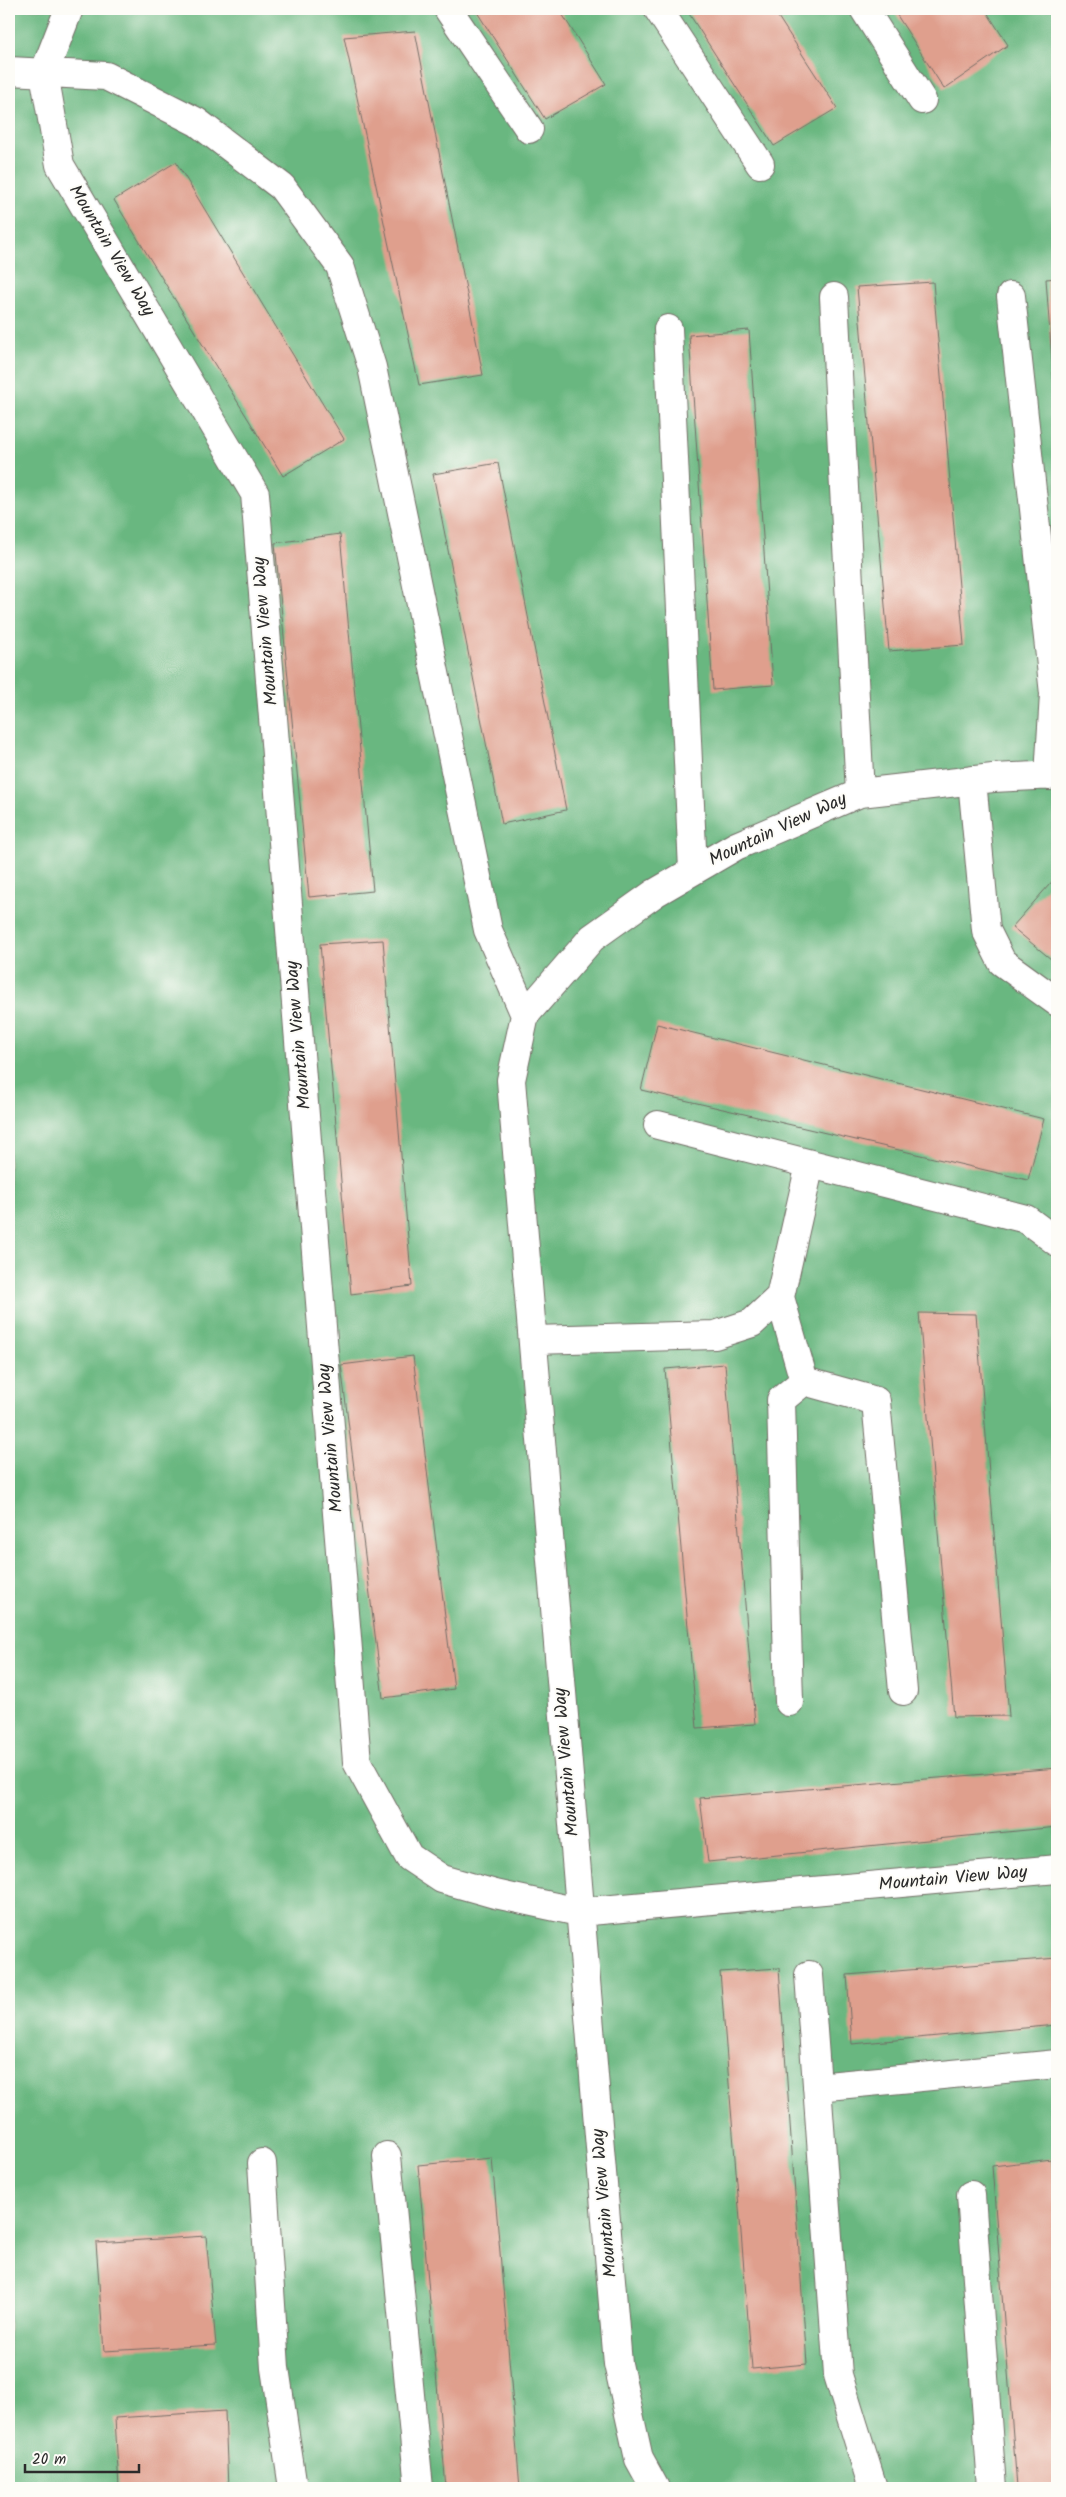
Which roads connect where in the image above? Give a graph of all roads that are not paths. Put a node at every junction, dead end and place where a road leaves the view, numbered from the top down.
1 (69, 9) edge
2 (448, 9) edge
3 (658, 9) edge
4 (864, 9) edge
5 (9, 71) edge
6 (44, 73) junction
7 (922, 100) dead end
8 (529, 129) dead end
9 (760, 164) dead end
10 (1011, 296) dead end
11 (834, 297) dead end
12 (668, 329) dead end
13 (1053, 776) edge
14 (972, 780) junction
15 (860, 793) junction
16 (693, 870) junction
17 (1057, 1002) edge
18 (525, 1016) junction
19 (658, 1125) dead end
20 (810, 1164) junction
21 (1057, 1242) edge
22 (780, 1298) junction
23 (533, 1340) junction
24 (804, 1381) junction
25 (903, 1691) dead end
26 (789, 1702) dead end
27 (1057, 1869) edge
28 (579, 1912) junction
29 (809, 1975) dead end
30 (1057, 2064) edge
31 (817, 2087) junction
32 (387, 2156) dead end
33 (262, 2163) dead end
34 (971, 2195) dead end
35 (293, 2488) edge
36 (419, 2488) edge
37 (655, 2488) edge
38 (873, 2488) edge
39 (992, 2488) edge

1 - 6 street
2 - 8 street
3 - 9 street
4 - 7 street
5 - 6 street
6 - 18 street
6 - 28 street, Mountain View Way
10 - 13 street
11 - 15 street
12 - 16 street
13 - 14 street, Mountain View Way
14 - 15 street, Mountain View Way
14 - 17 street
15 - 16 street, Mountain View Way
16 - 18 street, Mountain View Way
18 - 23 street, Mountain View Way
19 - 20 street
20 - 21 street
20 - 22 street
22 - 23 street
22 - 24 street
23 - 28 street, Mountain View Way
24 - 25 street
24 - 26 street
27 - 28 street, Mountain View Way
28 - 37 street, Mountain View Way
29 - 31 street
30 - 31 street
31 - 38 street
32 - 36 street
33 - 35 street
34 - 39 street

